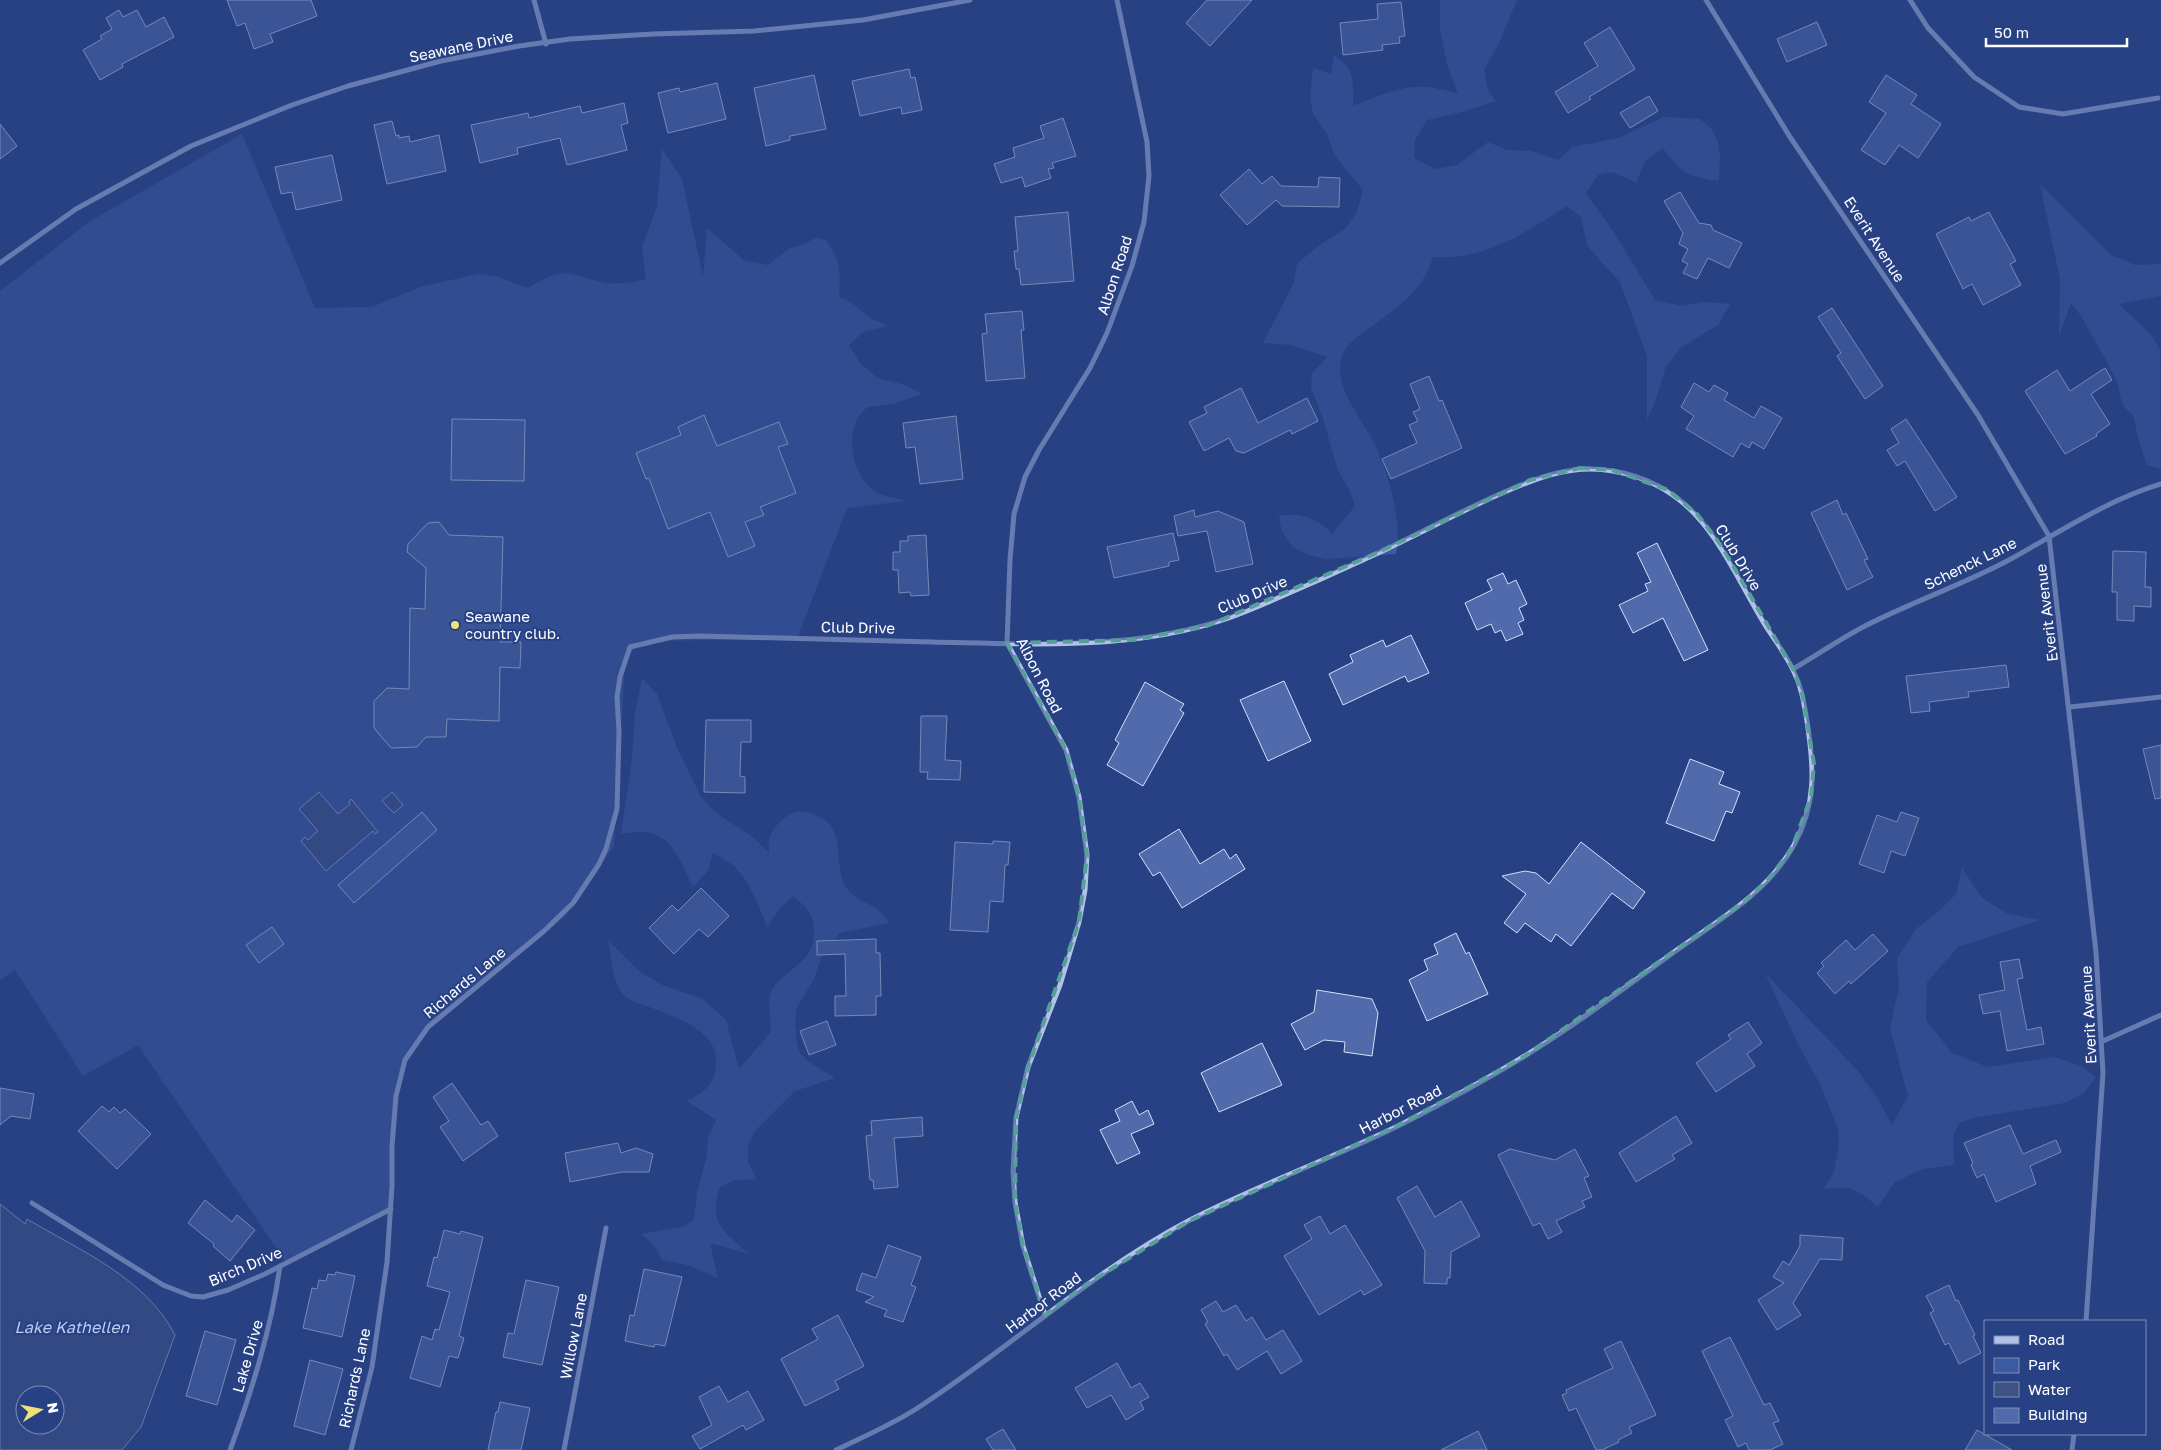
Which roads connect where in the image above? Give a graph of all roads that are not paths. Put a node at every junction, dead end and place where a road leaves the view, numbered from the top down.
1 (534, 0) edge
2 (970, 0) edge
3 (1117, 0) edge
4 (1706, 0) edge
5 (1910, 0) edge
6 (546, 44) junction
7 (2158, 98) dead end
8 (0, 263) edge
9 (2161, 484) edge
10 (2049, 536) junction
11 (1007, 643) junction
12 (1793, 669) junction
13 (620, 676) joint
14 (2161, 698) edge
15 (2070, 707) junction
16 (2161, 1015) edge
17 (2103, 1041) junction
18 (32, 1203) dead end
19 (391, 1209) junction
20 (606, 1228) dead end
21 (280, 1266) junction
22 (1045, 1315) junction
23 (2086, 1320) edge
24 (2074, 1435) edge
25 (230, 1450) edge
26 (351, 1450) edge
27 (564, 1450) edge
28 (836, 1450) edge
29 (2072, 1450) edge

1 - 6 street
2 - 6 street, Seawane Drive
3 - 11 street, Albon Road
4 - 10 street, Everit Avenue
5 - 7 street
6 - 8 street, Seawane Drive
9 - 10 street, Schenck Lane
10 - 12 street, Schenck Lane
10 - 15 street, Everit Avenue
11 - 12 street, Club Drive
11 - 13 street, Club Drive
11 - 22 street, Albon Road
12 - 22 street, Harbor Road
13 - 19 street, Richards Lane
14 - 15 street
15 - 17 street, Everit Avenue
16 - 17 street
17 - 23 street, Everit Avenue
18 - 21 street, Birch Drive
19 - 21 street, Birch Drive
19 - 26 street, Richards Lane
20 - 27 street, Willow Lane
21 - 25 street, Lake Drive
22 - 28 street, Harbor Road
24 - 29 street

